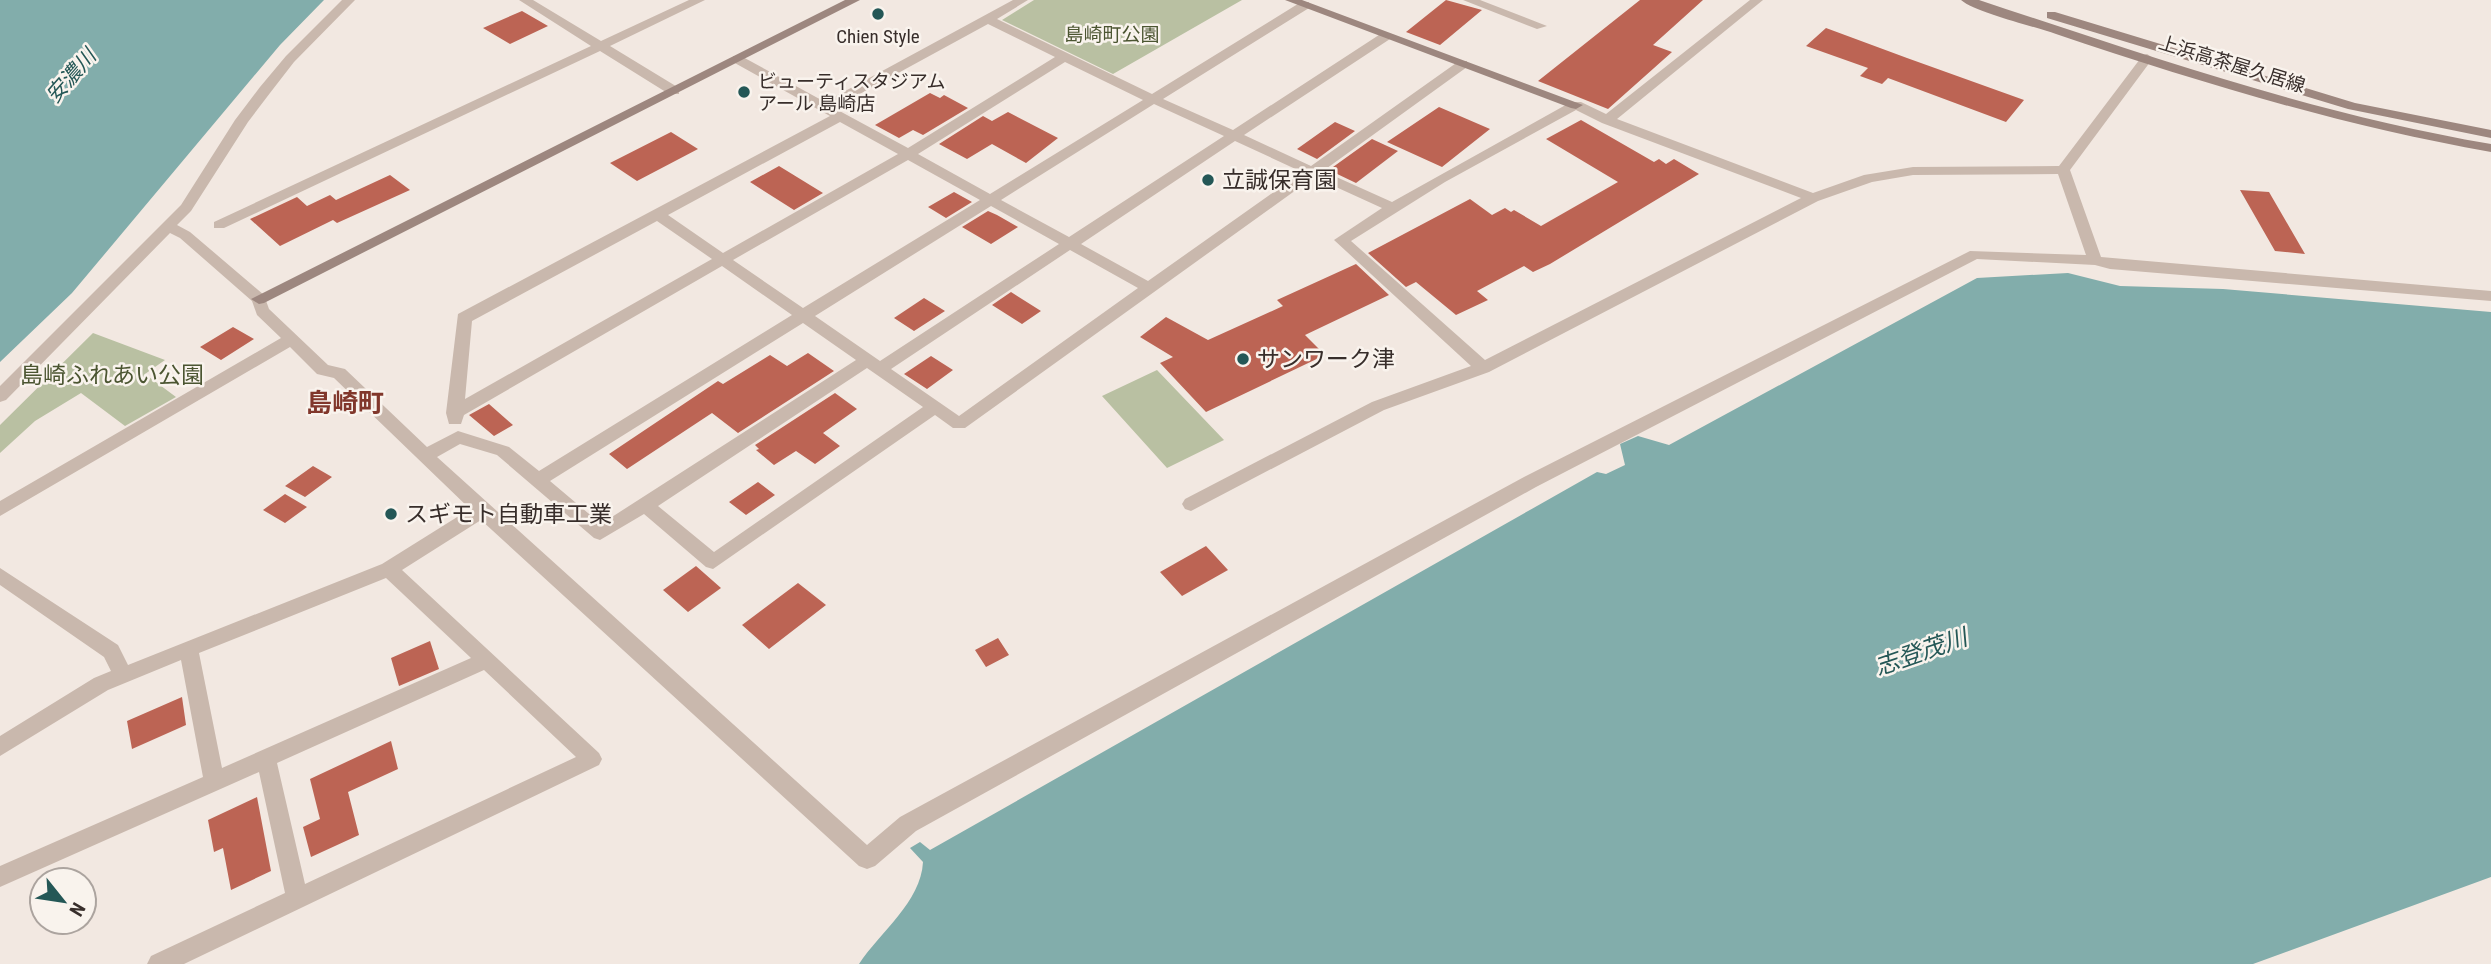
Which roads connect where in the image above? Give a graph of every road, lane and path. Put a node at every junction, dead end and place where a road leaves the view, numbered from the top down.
1 (349, 0) edge
2 (526, 0) edge
3 (699, 0) edge
4 (854, 0) edge
5 (998, 0) edge
6 (1291, 0) edge
7 (1469, 0) edge
8 (1757, 0) edge
9 (1967, 0) edge
10 (2005, 0) edge
11 (1017, 3) edge
12 (1306, 5) junction
13 (988, 19) junction
14 (1541, 26) dead end
15 (1385, 36) junction
16 (599, 47) junction
17 (2151, 53) junction
18 (1066, 56) junction
19 (737, 58) junction
20 (1463, 64) junction
21 (674, 91) junction
22 (1154, 100) junction
23 (1576, 105) junction
24 (824, 108) junction
25 (839, 117) junction
26 (1607, 120) junction
27 (2491, 134) edge
28 (1234, 135) junction
29 (2491, 148) edge
30 (908, 154) junction
31 (2063, 170) junction
32 (1313, 172) junction
33 (1813, 198) junction
34 (990, 201) junction
35 (1394, 208) junction
36 (657, 214) junction
37 (219, 225) dead end
38 (168, 226) junction
39 (1069, 244) junction
40 (725, 260) junction
41 (2095, 260) junction
42 (1149, 288) junction
43 (2491, 296) edge
44 (259, 299) junction
45 (803, 316) junction
46 (291, 339) junction
47 (874, 364) junction
48 (1483, 368) junction
49 (0, 396) edge
50 (935, 407) junction
51 (454, 413) junction
52 (458, 437) junction
53 (424, 456) junction
54 (538, 480) junction
55 (1191, 504) dead end
56 (645, 505) junction
57 (0, 509) edge
58 (482, 510) junction
59 (389, 569) junction
60 (0, 575) edge
61 (189, 650) junction
62 (487, 660) junction
63 (123, 675) junction
64 (0, 747) edge
65 (266, 758) junction
66 (214, 781) junction
67 (0, 877) edge
68 (297, 899) junction
69 (159, 964) edge

1 - 38 street
2 - 16 street
3 - 16 street
4 - 19 street
5 - 11 street
6 - 12 street
7 - 14 street
8 - 26 street
9 - 17 street, 上浜高茶屋久居線
10 - 17 street, 上浜高茶屋久居線
11 - 13 street
12 - 15 street
12 - 22 street
13 - 18 street
13 - 24 street
15 - 20 street
15 - 28 street
16 - 21 street
16 - 37 street
17 - 27 street, 上浜高茶屋久居線
17 - 29 street, 上浜高茶屋久居線
17 - 31 street
18 - 22 street
18 - 30 street
19 - 21 street
19 - 24 street
20 - 23 street
20 - 32 street
21 - 44 street
22 - 28 street
22 - 34 street
23 - 26 street
23 - 35 street
24 - 25 street
25 - 30 street
25 - 36 street
26 - 33 street
28 - 32 street
28 - 39 street
30 - 34 street
30 - 40 street
31 - 33 street
31 - 41 street
32 - 35 street
32 - 42 street
33 - 48 street
34 - 39 street
34 - 45 street
35 - 48 street
36 - 40 street
36 - 51 street
38 - 44 street
38 - 49 street
39 - 42 street
39 - 47 street
40 - 45 street
40 - 51 street
41 - 43 street
41 - 58 street
42 - 50 street
44 - 46 street
45 - 47 street
45 - 54 street
46 - 53 street
46 - 57 street
47 - 50 street
47 - 56 street
48 - 55 street
50 - 56 street
51 - 52 street
52 - 53 street
52 - 54 street
53 - 58 street
54 - 56 street
58 - 59 street
59 - 61 street
59 - 62 street
60 - 63 street
61 - 63 street
61 - 66 street
62 - 65 street
62 - 68 street
63 - 64 street
65 - 66 street
65 - 68 street
66 - 67 street
68 - 69 street

